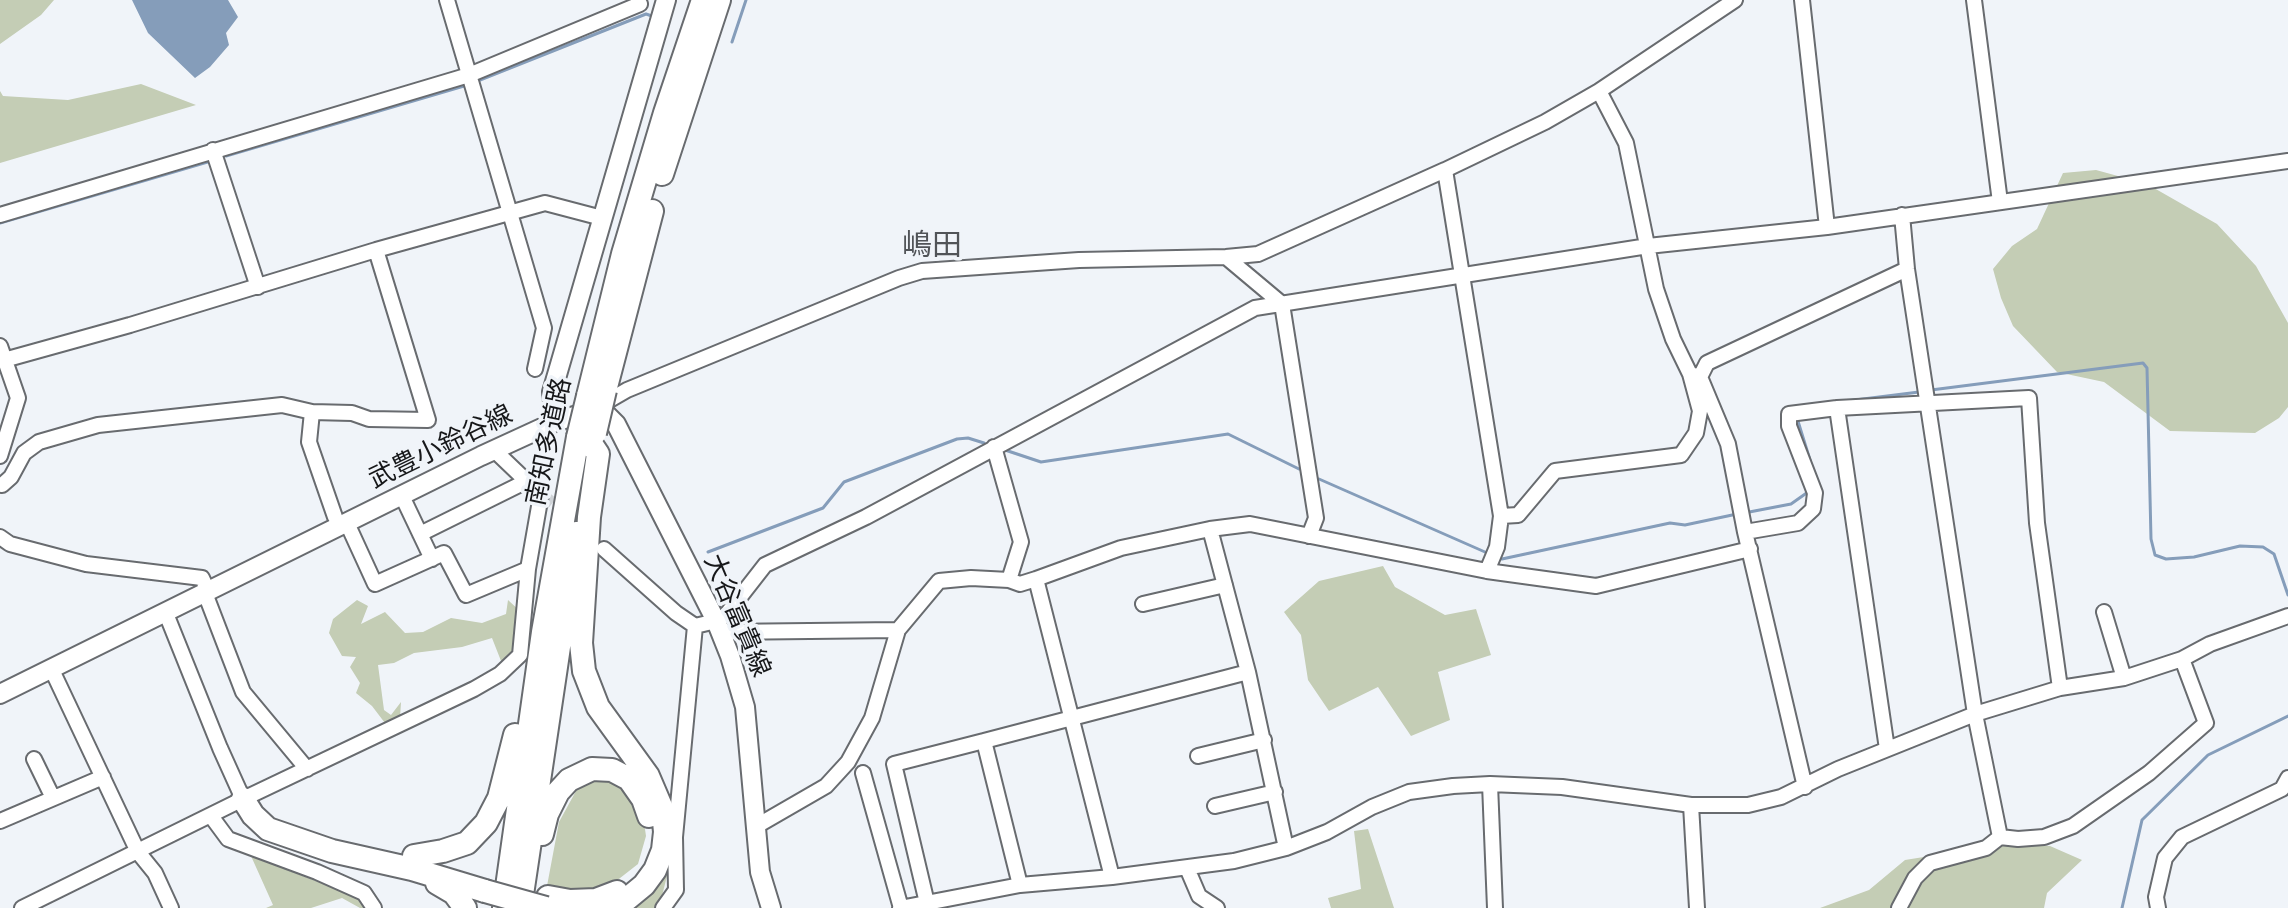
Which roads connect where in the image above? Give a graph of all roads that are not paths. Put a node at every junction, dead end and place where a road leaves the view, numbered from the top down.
1 (447, 0) edge
2 (703, 0) edge
3 (719, 0) edge
4 (1735, 0) edge
5 (1802, 0) edge
6 (1974, 0) edge
7 (638, 2) edge
8 (665, 5) edge
9 (1718, 5) edge
10 (469, 75) junction
11 (1599, 91) junction
12 (213, 150) junction
13 (2288, 161) edge
14 (1445, 170) junction
15 (2000, 202) junction
16 (509, 212) junction
17 (0, 215) edge
18 (1902, 215) junction
19 (602, 218) junction
20 (1827, 227) junction
21 (1648, 246) junction
22 (376, 250) junction
23 (1226, 257) junction
24 (1907, 269) junction
25 (1462, 274) junction
26 (258, 287) junction
27 (1282, 304) junction
28 (2, 353) edge
29 (535, 369) dead end
30 (1695, 376) junction
31 (594, 399) junction
32 (1928, 403) junction
33 (1837, 408) junction
34 (312, 412) junction
35 (555, 422) junction
36 (588, 438) junction
37 (994, 447) junction
38 (494, 450) junction
39 (0, 456) edge
40 (0, 464) edge
41 (527, 481) junction
42 (1, 489) edge
43 (567, 491) junction
44 (402, 496) junction
45 (1501, 516) junction
46 (341, 520) junction
47 (1210, 529) junction
48 (1745, 532) junction
49 (420, 534) junction
50 (1309, 536) junction
51 (0, 537) edge
52 (604, 549) dead end
53 (1750, 549) junction
54 (432, 559) junction
55 (528, 569) junction
56 (1487, 571) junction
57 (1036, 579) junction
58 (1009, 580) junction
59 (1225, 585) junction
60 (206, 592) junction
61 (1143, 604) dead end
62 (165, 611) junction
63 (2104, 612) dead end
64 (2288, 616) edge
65 (695, 626) junction
66 (718, 626) junction
67 (898, 630) junction
68 (2182, 659) junction
69 (51, 668) junction
70 (1248, 672) junction
71 (2124, 678) junction
72 (2060, 688) junction
73 (1, 691) edge
74 (1975, 714) junction
75 (1070, 718) junction
76 (1264, 740) junction
77 (984, 741) junction
78 (1887, 749) junction
79 (1198, 756) dead end
80 (34, 759) dead end
81 (307, 769) junction
82 (863, 773) dead end
83 (103, 777) junction
84 (2288, 778) edge
85 (1490, 784) junction
86 (1805, 787) junction
87 (1275, 792) junction
88 (53, 798) junction
89 (243, 799) junction
90 (1691, 805) junction
91 (1215, 806) dead end
92 (211, 816) junction
93 (0, 821) edge
94 (755, 827) junction
95 (2000, 837) junction
96 (1286, 848) junction
97 (138, 852) junction
98 (413, 863) junction
99 (1187, 868) junction
100 (1112, 877) junction
101 (1020, 885) junction
102 (975, 901) edge
103 (927, 903) junction
104 (543, 905) edge
105 (22, 908) edge
106 (171, 908) edge
107 (374, 908) edge
108 (465, 908) edge
109 (504, 908) edge
110 (520, 908) edge
111 (602, 908) edge
112 (663, 908) edge
113 (771, 908) edge
114 (903, 908) edge
115 (1217, 908) edge
116 (1495, 908) edge
117 (1697, 908) edge
118 (1899, 908) edge
119 (2158, 908) edge

1 - 10 street
2 - 31 highway, 南知多道路
3 - 31 highway, 南知多道路
4 - 9 street
5 - 20 street
6 - 15 street
7 - 8 street
7 - 10 street
8 - 19 main road, 武豊小鈴谷線
9 - 11 street
10 - 12 street
10 - 16 street
11 - 14 street
11 - 21 street
12 - 17 street
12 - 26 street
13 - 15 street
14 - 23 street
14 - 25 street
15 - 18 street
16 - 19 street
16 - 22 street
16 - 29 street
18 - 20 street
18 - 24 street
19 - 35 main road, 武豊小鈴谷線
20 - 21 street
21 - 25 street
21 - 30 street
22 - 26 street
22 - 34 street
23 - 27 street
23 - 31 street
24 - 30 street
24 - 32 street
25 - 27 street
25 - 45 street
26 - 28 street
27 - 37 street
27 - 50 street
28 - 39 street
30 - 45 street
30 - 48 street
31 - 35 main road
31 - 36 highway, 南知多道路, bridge
31 - 66 main road, 大谷富貴線
32 - 33 street
32 - 72 street
32 - 74 street
33 - 48 street
33 - 78 street
34 - 42 street
34 - 46 street
35 - 38 main road, 武豊小鈴谷線
36 - 43 highway, 南知多道路
36 - 110 highway, 南知多道路
36 - 111 highway
37 - 58 street
37 - 66 street
38 - 41 street
38 - 44 main road, 武豊小鈴谷線
40 - 42 street
41 - 49 street
41 - 55 street
43 - 98 highway
43 - 109 highway, 南知多道路
44 - 46 main road, 武豊小鈴谷線
44 - 49 street
45 - 56 street
46 - 54 street
46 - 60 main road, 武豊小鈴谷線
47 - 50 street
47 - 57 street
47 - 59 street
48 - 53 street
49 - 54 street
50 - 56 street
51 - 60 street
52 - 65 street
53 - 56 street
53 - 86 street
54 - 55 street
55 - 81 street
57 - 58 street
57 - 75 street
58 - 67 street
59 - 61 street
59 - 70 street
60 - 62 main road, 武豊小鈴谷線
60 - 81 street
62 - 69 main road, 武豊小鈴谷線
62 - 89 street
63 - 71 street
64 - 68 street
65 - 66 street
65 - 112 street
66 - 67 street
66 - 94 main road, 大谷富貴線
67 - 94 street
68 - 71 street
68 - 95 street
69 - 73 main road, 武豊小鈴谷線
69 - 83 street
70 - 75 street
70 - 76 street
71 - 72 street
72 - 74 street
74 - 78 street
74 - 95 street
75 - 77 street
75 - 100 street
76 - 79 street
76 - 87 street
77 - 101 street
77 - 103 street
78 - 86 street
80 - 88 street
81 - 89 street
82 - 114 street
83 - 88 street
83 - 97 street
84 - 119 street
85 - 90 street
85 - 96 street
85 - 116 street
86 - 90 street
87 - 91 street
87 - 96 street
88 - 93 street
89 - 92 street
89 - 98 highway
90 - 117 street
92 - 97 street
92 - 107 street
94 - 113 main road, 大谷富貴線
95 - 118 street
96 - 99 street
97 - 105 street
97 - 106 street
98 - 104 highway, bridge
98 - 108 highway
99 - 100 street
99 - 115 street
100 - 101 street
101 - 102 street
102 - 103 street
103 - 114 street
104 - 104 highway

